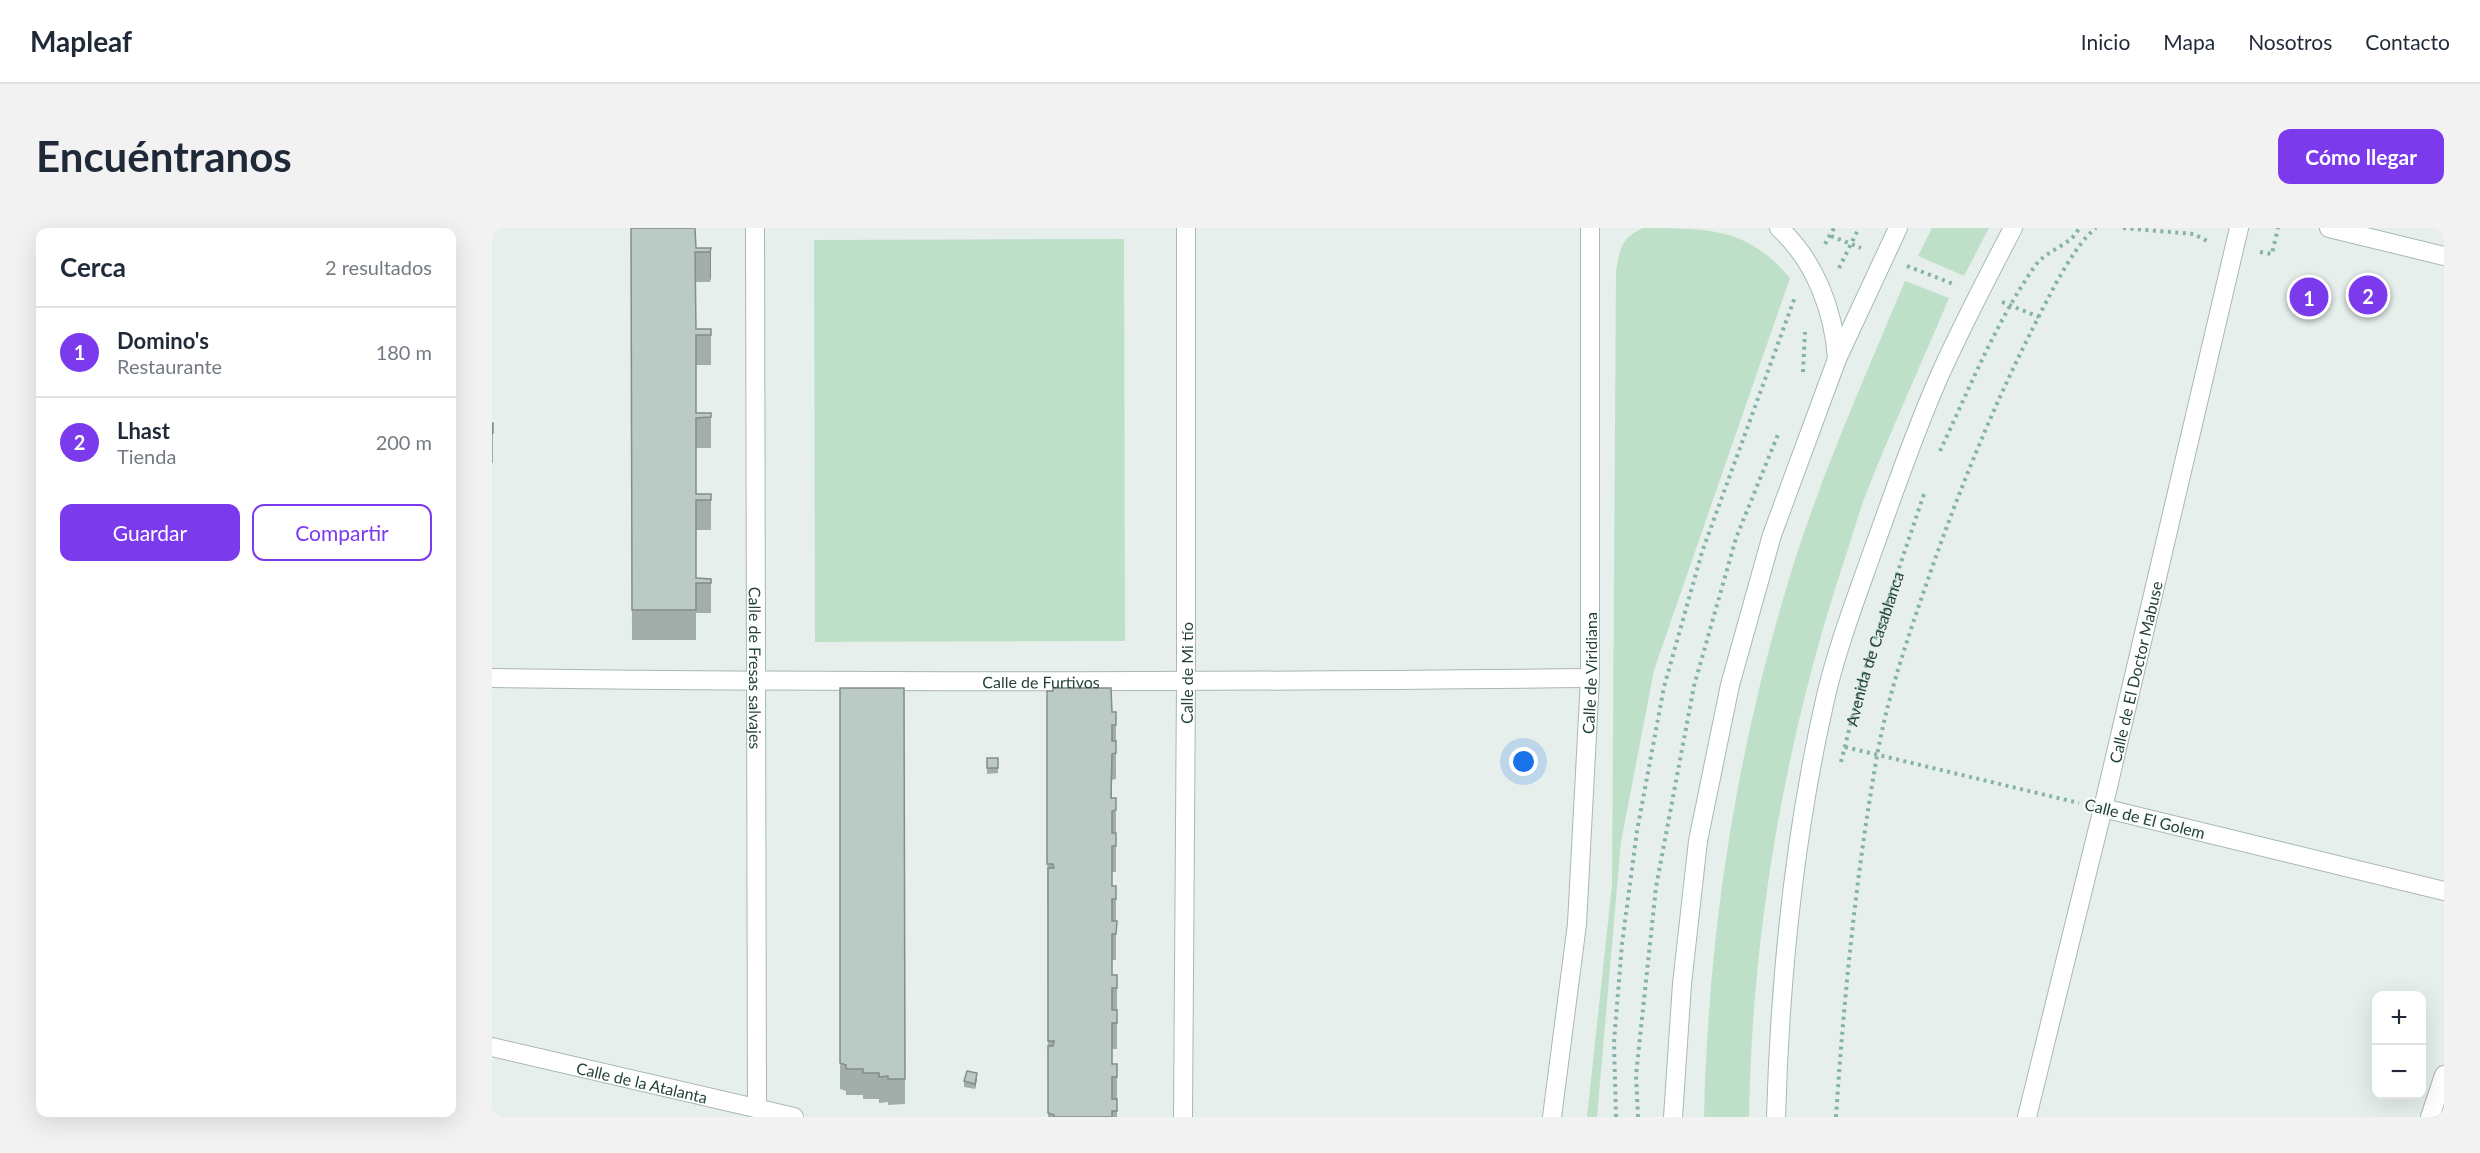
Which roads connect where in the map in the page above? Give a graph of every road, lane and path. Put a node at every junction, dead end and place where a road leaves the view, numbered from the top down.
1 (755, 228) edge
2 (1186, 228) edge
3 (1590, 228) edge
4 (1779, 228) edge
5 (1834, 228) edge
6 (1898, 228) edge
7 (2013, 228) edge
8 (2079, 228) edge
9 (2096, 228) edge
10 (2239, 228) edge
11 (2330, 228) edge
12 (1831, 236) junction
13 (2444, 256) edge
14 (1883, 257) junction
15 (1811, 268) junction
16 (1979, 294) junction
17 (2011, 306) junction
18 (2039, 317) junction
19 (1837, 359) junction
20 (1936, 459) dead end
21 (1929, 480) dead end
22 (492, 678) edge
23 (1590, 678) junction
24 (756, 681) junction
25 (1186, 682) junction
26 (1845, 747) junction
27 (1877, 754) junction
28 (1840, 766) dead end
29 (2103, 808) junction
30 (2444, 891) edge
31 (492, 1047) edge
32 (2444, 1075) edge
33 (758, 1108) junction
34 (794, 1117) edge
35 (1182, 1117) edge
36 (1552, 1117) edge
37 (1616, 1117) edge
38 (1673, 1117) edge
39 (1776, 1117) edge
40 (1836, 1117) edge
41 (2026, 1117) edge
42 (2430, 1117) edge

1 - 24 street, Calle de Fresas salvajes
2 - 25 street, Calle de Mi tío
3 - 23 street, Calle de Viridiana
4 - 15 street
5 - 12 path
6 - 14 street
7 - 16 street, Avenida de Casablanca
8 - 17 path
9 - 18 path, Avenida de Casablanca
10 - 29 street, Calle de El Doctor Mabuse
11 - 13 street
12 - 14 path
12 - 15 path
14 - 16 path
14 - 19 street
15 - 19 street
15 - 37 path
16 - 17 path
16 - 39 street, Avenida de Casablanca
17 - 18 path
17 - 20 path
18 - 27 path, Avenida de Casablanca
19 - 38 street
21 - 26 path, Avenida de Casablanca
22 - 24 street, Calle de Furtivos
23 - 25 street, Calle de Furtivos
23 - 36 street, Calle de Viridiana
24 - 25 street, Calle de Furtivos
24 - 33 street, Calle de Fresas salvajes
25 - 35 street, Calle de Mi tío
26 - 27 path, Calle de El Golem
26 - 28 path, Avenida de Casablanca
27 - 29 path, Calle de El Golem
27 - 40 path, Avenida de Casablanca
29 - 30 street, Calle de El Golem
29 - 41 street, Calle de El Doctor Mabuse
31 - 33 street, Calle de la Atalanta
32 - 42 street
33 - 34 street, Calle de la Atalanta

